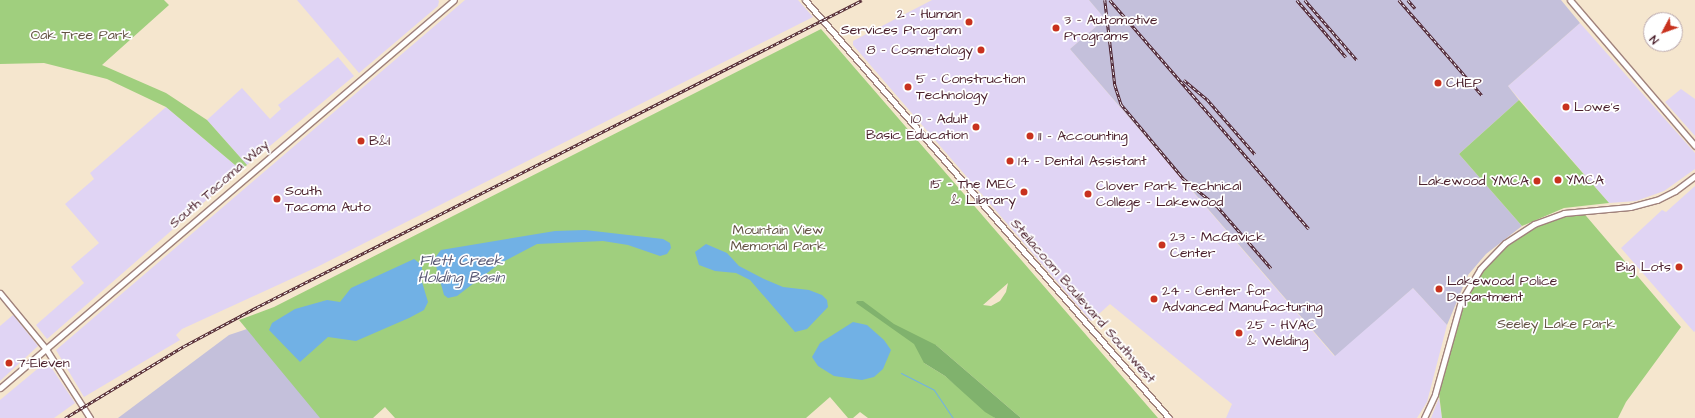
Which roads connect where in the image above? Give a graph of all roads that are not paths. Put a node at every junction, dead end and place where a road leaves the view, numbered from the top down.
1 (445, 0) edge
2 (454, 0) edge
3 (805, 0) edge
4 (1570, 0) edge
5 (449, 5) junction
6 (1695, 146) edge
7 (1695, 176) edge
8 (0, 293) edge
9 (46, 349) junction
10 (0, 388) edge
11 (90, 418) edge
12 (1169, 418) edge
13 (1424, 418) edge

1 - 5 main road
2 - 5 main road, South Tacoma Way
3 - 12 main road, Steilacoom Boulevard Southwest
4 - 6 main road
5 - 9 main road, South Tacoma Way
7 - 13 main road
8 - 9 main road
9 - 10 main road, South Tacoma Way
9 - 11 main road

